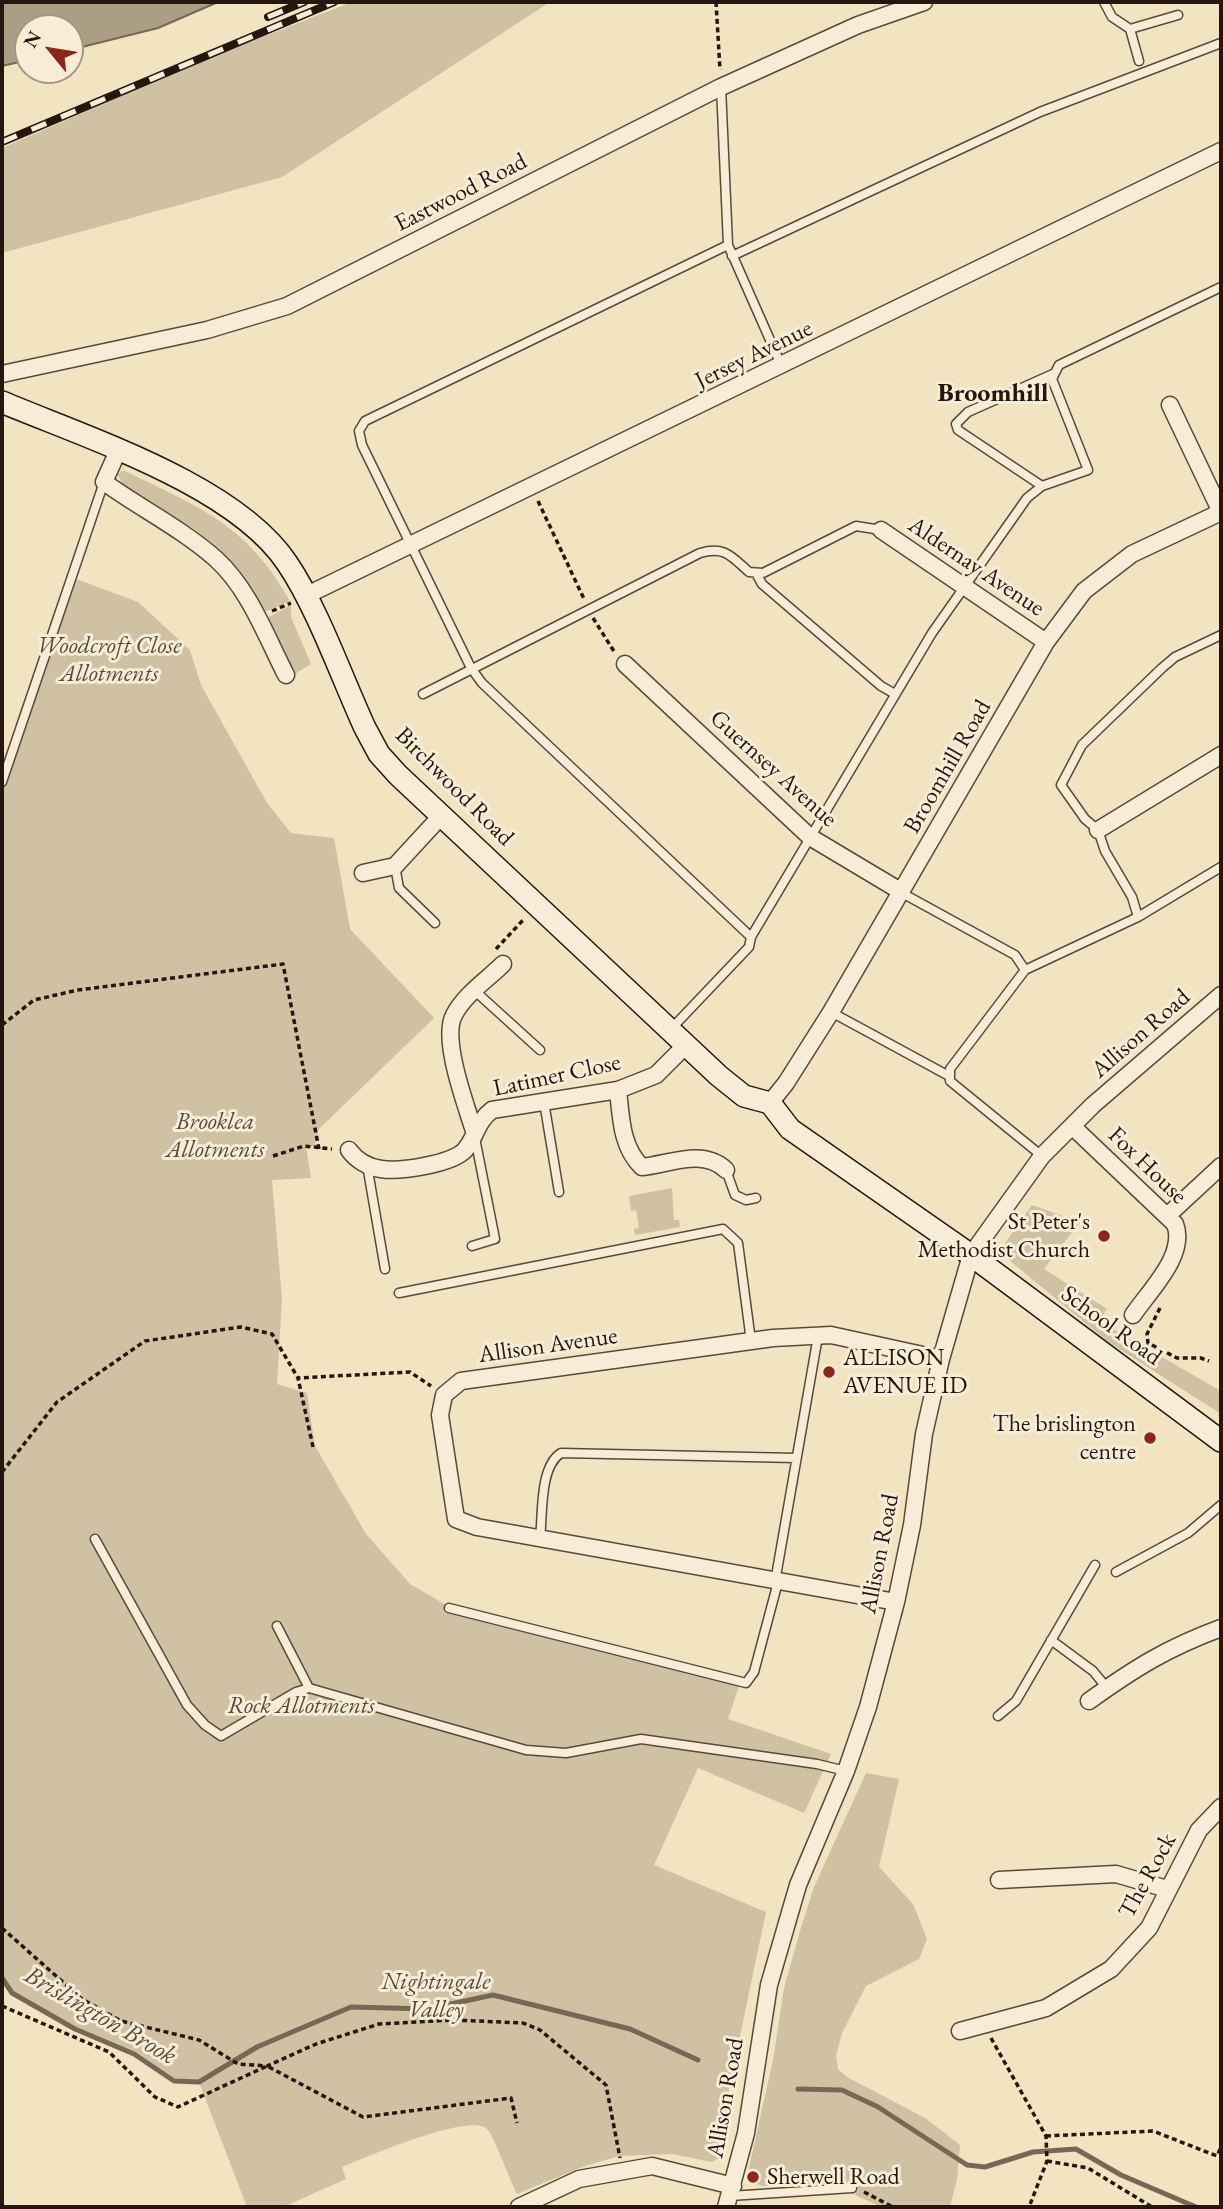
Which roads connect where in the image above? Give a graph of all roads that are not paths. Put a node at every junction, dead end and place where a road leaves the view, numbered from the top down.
1 (924, 2) edge
2 (1104, 2) edge
3 (1178, 15) dead end
4 (1130, 29) junction
5 (1221, 43) edge
6 (1139, 61) dead end
7 (721, 87) junction
8 (1221, 151) edge
9 (728, 244) junction
10 (732, 256) junction
11 (1221, 287) edge
12 (782, 367) junction
13 (2, 374) edge
14 (1053, 374) junction
15 (2, 402) edge
16 (1170, 405) dead end
17 (118, 451) junction
18 (104, 482) junction
19 (1042, 486) junction
20 (1221, 512) edge
21 (881, 530) joint
22 (410, 544) junction
23 (756, 573) junction
24 (963, 586) junction
25 (305, 596) junction
26 (1221, 635) edge
27 (1046, 642) junction
28 (625, 664) road end
29 (471, 668) junction
30 (286, 676) dead end
31 (422, 694) dead end
32 (895, 694) junction
33 (1221, 755) edge
34 (2, 782) edge
35 (442, 815) junction
36 (1098, 830) junction
37 (810, 837) junction
38 (395, 866) junction
39 (1221, 867) edge
40 (363, 873) dead end
41 (902, 892) junction
42 (1138, 917) junction
43 (435, 923) dead end
44 (751, 937) junction
45 (503, 964) road end
46 (1025, 970) junction
47 (475, 991) junction
48 (1221, 995) edge
49 (831, 1012) junction
50 (670, 1030) junction
51 (687, 1044) junction
52 (540, 1050) dead end
53 (949, 1076) junction
54 (618, 1090) junction
55 (544, 1102) junction
56 (770, 1103) junction
57 (1072, 1126) junction
58 (474, 1131) junction
59 (348, 1150) road end
60 (1042, 1156) junction
61 (367, 1164) junction
62 (1221, 1166) edge
63 (726, 1170) joint
64 (559, 1192) dead end
65 (756, 1198) dead end
66 (1167, 1216) junction
67 (471, 1246) dead end
68 (971, 1255) junction
69 (385, 1269) dead end
70 (399, 1293) dead end
71 (1133, 1315) dead end
72 (818, 1335) junction
73 (751, 1341) junction
74 (941, 1359) junction
75 (1221, 1441) edge
76 (796, 1458) junction
77 (1221, 1505) edge
78 (540, 1538) junction
79 (95, 1539) dead end
80 (1095, 1564) dead end
81 (1116, 1572) dead end
82 (776, 1582) junction
83 (896, 1602) junction
84 (449, 1608) dead end
85 (277, 1626) dead end
86 (1221, 1628) edge
87 (1051, 1640) junction
88 (309, 1688) junction
89 (1107, 1688) junction
90 (1089, 1701) dead end
91 (998, 1716) dead end
92 (846, 1771) junction
93 (1221, 1807) edge
94 (999, 1880) dead end
95 (1167, 1889) junction
96 (960, 2031) dead end
97 (852, 2188) road end
98 (730, 2196) edge
99 (519, 2207) edge

1 - 7 street, Eastwood Road
2 - 4 lane
3 - 4 lane
4 - 6 lane
5 - 10 lane
7 - 9 lane
7 - 13 street, Eastwood Road
8 - 12 street, Jersey Avenue
9 - 10 lane
9 - 22 lane
10 - 12 lane
11 - 14 lane
12 - 22 street, Jersey Avenue
14 - 19 lane
14 - 19 lane
15 - 17 street, Birchwood Road
16 - 20 street
17 - 18 street
17 - 25 street, Birchwood Road
18 - 30 street
18 - 34 lane
19 - 24 lane
20 - 27 street, Broomhill Road
21 - 23 lane
21 - 24 street, Aldernay Avenue
22 - 25 street, Jersey Avenue
22 - 29 lane
23 - 29 lane
23 - 32 lane
24 - 27 street, Aldernay Avenue
24 - 32 lane
25 - 35 street, Birchwood Road
26 - 36 lane
27 - 41 street, Broomhill Road
28 - 37 street, Guernsey Avenue
29 - 31 lane
29 - 44 lane
32 - 37 lane
33 - 36 street
35 - 38 street
35 - 50 street, Birchwood Road
36 - 42 lane
37 - 41 street, Guernsey Avenue
37 - 44 lane
38 - 40 street
38 - 43 lane
39 - 42 lane
41 - 46 lane
41 - 49 street, Broomhill Road
42 - 46 lane
44 - 50 lane
45 - 47 street, Latimer Close
46 - 53 lane
47 - 52 lane
47 - 58 street, Latimer Close
48 - 57 street, Allison Road
49 - 53 lane
49 - 56 street, Broomhill Road
50 - 51 street, Birchwood Road
51 - 54 street, Latimer Close
51 - 56 street, Birchwood Road
53 - 60 lane
54 - 55 street, Latimer Close
54 - 63 street
55 - 58 street, Latimer Close
55 - 64 lane
56 - 68 street, School Road
57 - 60 street, Allison Road
57 - 66 street, Fox House
58 - 61 street, Latimer Close
58 - 67 lane
59 - 61 street
60 - 68 street, Allison Road
61 - 69 lane
62 - 66 street
63 - 65 lane
66 - 71 street, Fox House
68 - 74 street, Allison Road
68 - 75 street, School Road
70 - 73 lane
72 - 73 street, Allison Avenue
72 - 74 street, Allison Avenue
72 - 76 lane
73 - 78 street, Allison Avenue
74 - 83 street, Allison Road
76 - 78 lane
76 - 82 lane
77 - 81 lane
78 - 82 street
79 - 88 lane
80 - 87 lane
82 - 83 street
82 - 84 lane
83 - 92 street, Allison Road
85 - 88 lane
86 - 89 street
87 - 89 lane
87 - 91 lane
88 - 92 lane
89 - 90 street
92 - 98 street, Allison Road
93 - 95 street, The Rock
94 - 95 street
95 - 96 street, The Rock
97 - 98 lane
98 - 99 street

